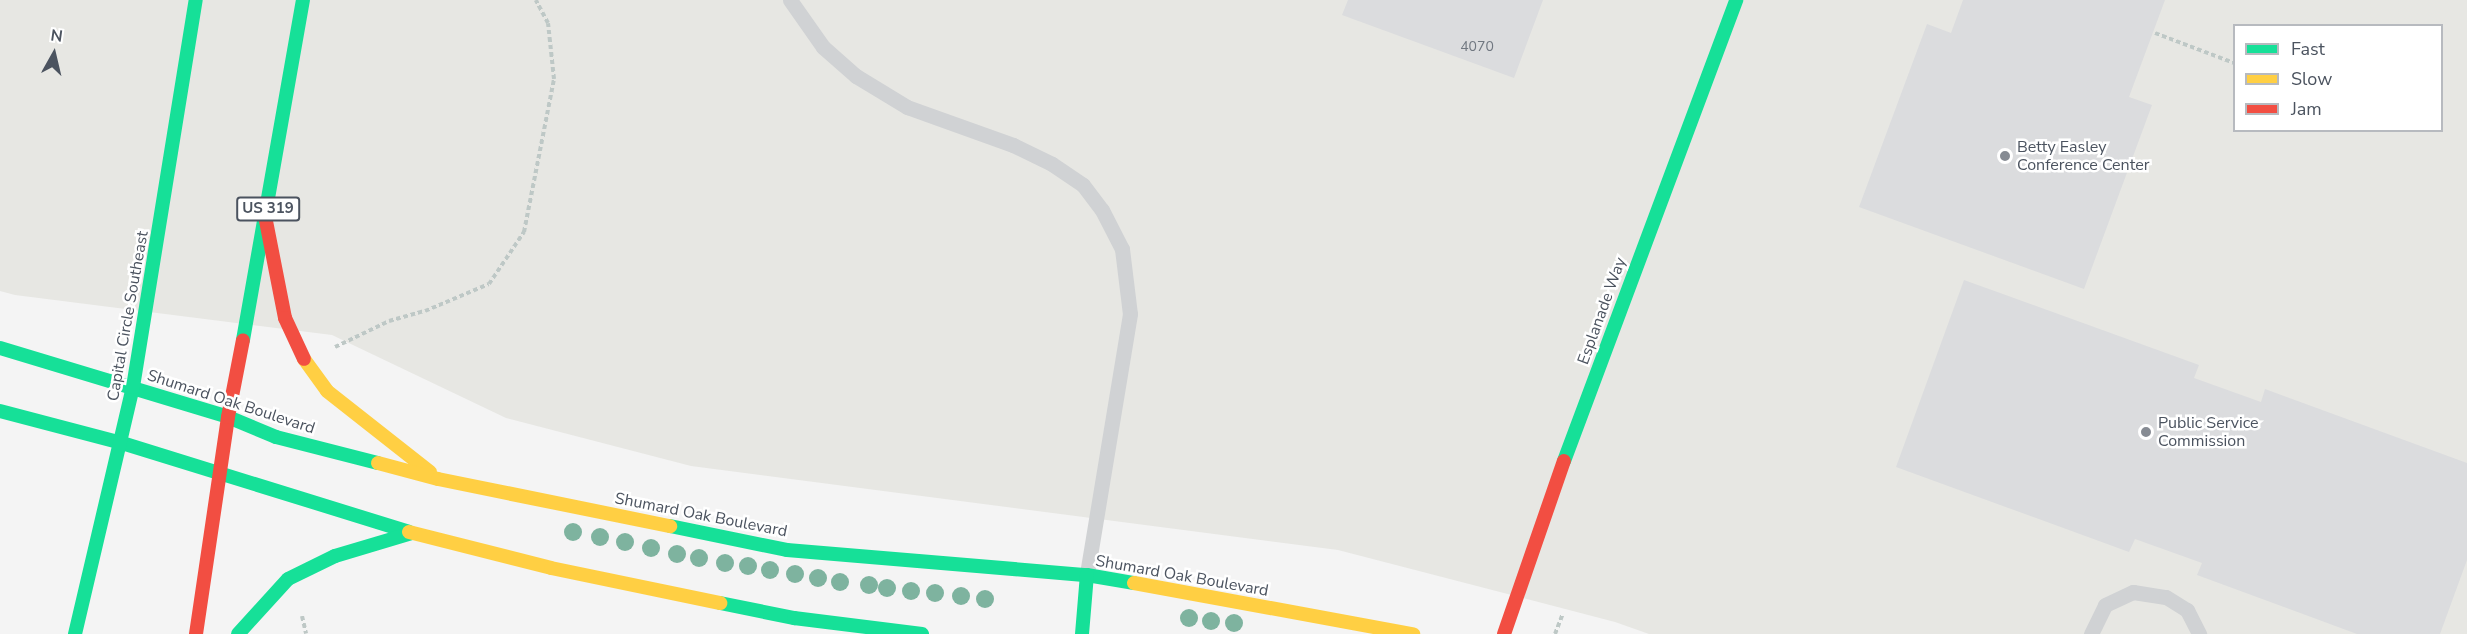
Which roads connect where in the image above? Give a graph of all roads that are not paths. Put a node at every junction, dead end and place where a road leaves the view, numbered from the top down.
1 (196, 0) edge
2 (303, 0) edge
3 (790, 0) edge
4 (1736, 0) edge
5 (266, 221) junction
6 (0, 348) edge
7 (133, 387) junction
8 (0, 411) edge
9 (228, 417) junction
10 (122, 443) junction
11 (219, 474) junction
12 (438, 479) junction
13 (412, 533) junction
14 (1087, 575) junction
15 (75, 634) edge
16 (196, 634) edge
17 (238, 634) edge
18 (922, 634) edge
19 (1082, 634) edge
20 (1413, 634) edge
21 (1504, 634) edge
22 (2091, 634) edge
23 (2199, 634) edge

1 - 7 street, Capital Circle Southeast
2 - 5 street, US 319
3 - 14 lane
4 - 21 street, Esplanade Way
5 - 9 street, US 319
5 - 12 street
6 - 7 street, Shumard Oak Boulevard
7 - 9 street, Shumard Oak Boulevard
7 - 10 street, Capital Circle Southeast
8 - 10 street
9 - 11 street, US 319
9 - 12 street, Shumard Oak Boulevard
10 - 11 street
10 - 15 street, Capital Circle Southeast
11 - 13 street
11 - 16 street, US 319
12 - 14 street, Shumard Oak Boulevard
13 - 17 street
13 - 18 street
14 - 19 street
14 - 20 street, Shumard Oak Boulevard
22 - 23 lane

